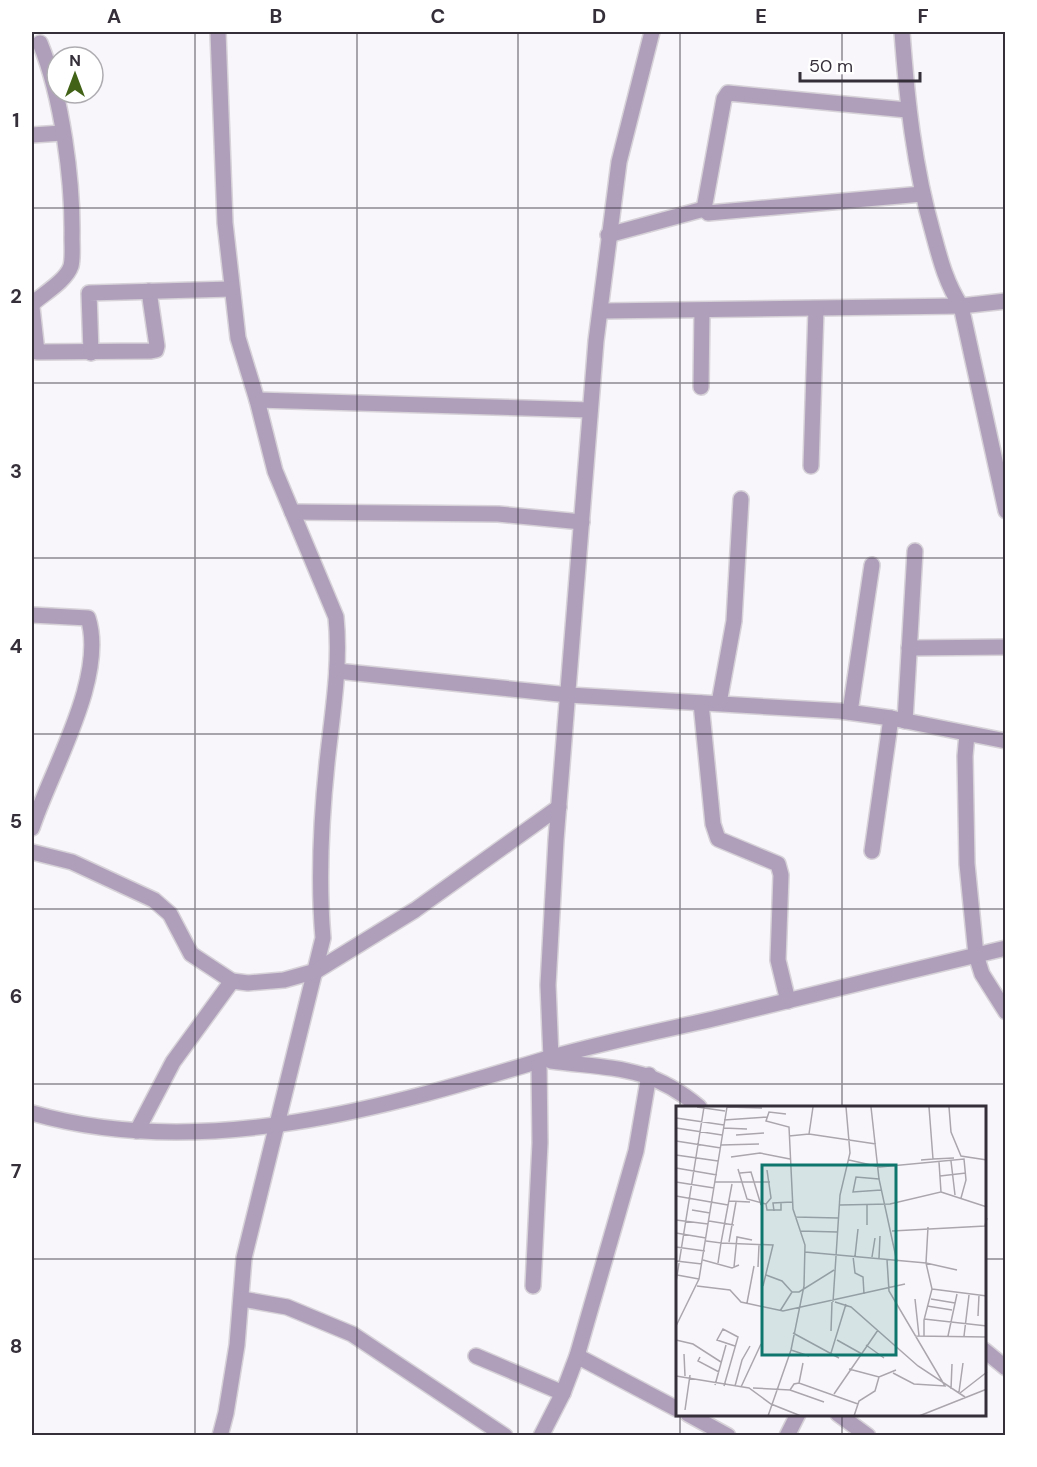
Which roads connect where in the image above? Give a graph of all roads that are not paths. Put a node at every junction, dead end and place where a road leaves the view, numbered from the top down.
1 (218, 32) edge
2 (652, 32) edge
3 (902, 32) edge
4 (40, 44) dead end
5 (908, 110) junction
6 (62, 133) junction
7 (32, 135) edge
8 (922, 194) junction
9 (704, 209) junction
10 (608, 235) junction
11 (231, 289) junction
12 (149, 291) junction
13 (1005, 301) edge
14 (32, 306) edge
15 (961, 306) junction
16 (816, 309) junction
17 (602, 311) junction
18 (702, 311) junction
19 (91, 353) junction
20 (701, 387) dead end
21 (257, 400) junction
22 (590, 410) junction
23 (811, 466) dead end
24 (741, 499) dead end
25 (1005, 511) edge
26 (292, 512) junction
27 (582, 522) junction
28 (915, 551) dead end
29 (872, 565) dead end
30 (32, 615) edge
31 (1005, 647) edge
32 (909, 648) junction
33 (337, 671) junction
34 (569, 695) junction
35 (701, 703) junction
36 (719, 704) junction
37 (850, 712) junction
38 (898, 720) junction
39 (967, 734) junction
40 (1005, 741) edge
41 (559, 807) junction
42 (32, 828) edge
43 (872, 851) dead end
44 (32, 852) edge
45 (1005, 948) edge
46 (976, 955) junction
47 (316, 971) junction
48 (232, 981) junction
49 (788, 1001) junction
50 (1005, 1012) edge
51 (545, 1060) junction
52 (649, 1075) junction
53 (698, 1106) edge
54 (32, 1113) edge
55 (278, 1124) junction
56 (137, 1131) junction
57 (532, 1286) dead end
58 (242, 1299) junction
59 (986, 1352) edge
60 (476, 1356) dead end
61 (577, 1356) junction
62 (1005, 1368) edge
63 (563, 1394) junction
64 (676, 1408) edge
65 (692, 1416) edge
66 (797, 1416) edge
67 (841, 1416) edge
68 (225, 1434) edge
69 (505, 1436) edge
70 (541, 1436) edge
71 (728, 1436) edge
72 (787, 1436) edge
73 (868, 1436) edge

1 - 11 street
2 - 10 street
3 - 5 street
4 - 6 street
5 - 8 street
5 - 9 street
6 - 7 street
6 - 14 street
8 - 9 street
8 - 15 street
9 - 10 street
10 - 17 street
11 - 12 street
11 - 21 street
12 - 19 street
12 - 19 street
13 - 15 street
14 - 19 street
15 - 16 street
15 - 25 street
16 - 18 street
16 - 23 street
17 - 18 street
17 - 22 street
18 - 20 street
21 - 22 street
21 - 26 street
22 - 27 street
24 - 36 street
26 - 27 street
26 - 33 street
27 - 34 street
28 - 32 street
29 - 37 street
30 - 42 street
31 - 32 street
32 - 38 street
33 - 34 street
33 - 47 street
34 - 35 street
34 - 41 street
35 - 36 street
35 - 49 street
36 - 37 street
37 - 38 street
38 - 39 street
38 - 43 street
39 - 40 street
39 - 46 street
41 - 47 street
41 - 51 street
44 - 48 street
45 - 46 street
46 - 49 street
46 - 50 street
47 - 48 street
47 - 55 street
48 - 56 street
49 - 51 street
51 - 52 street
51 - 55 street
51 - 57 street
52 - 53 street
52 - 61 street
54 - 56 street
55 - 56 street
55 - 58 street
58 - 68 street
58 - 69 street
59 - 62 street
60 - 63 street
61 - 63 street
61 - 64 street
63 - 70 street
65 - 71 street
66 - 72 street
67 - 73 street

